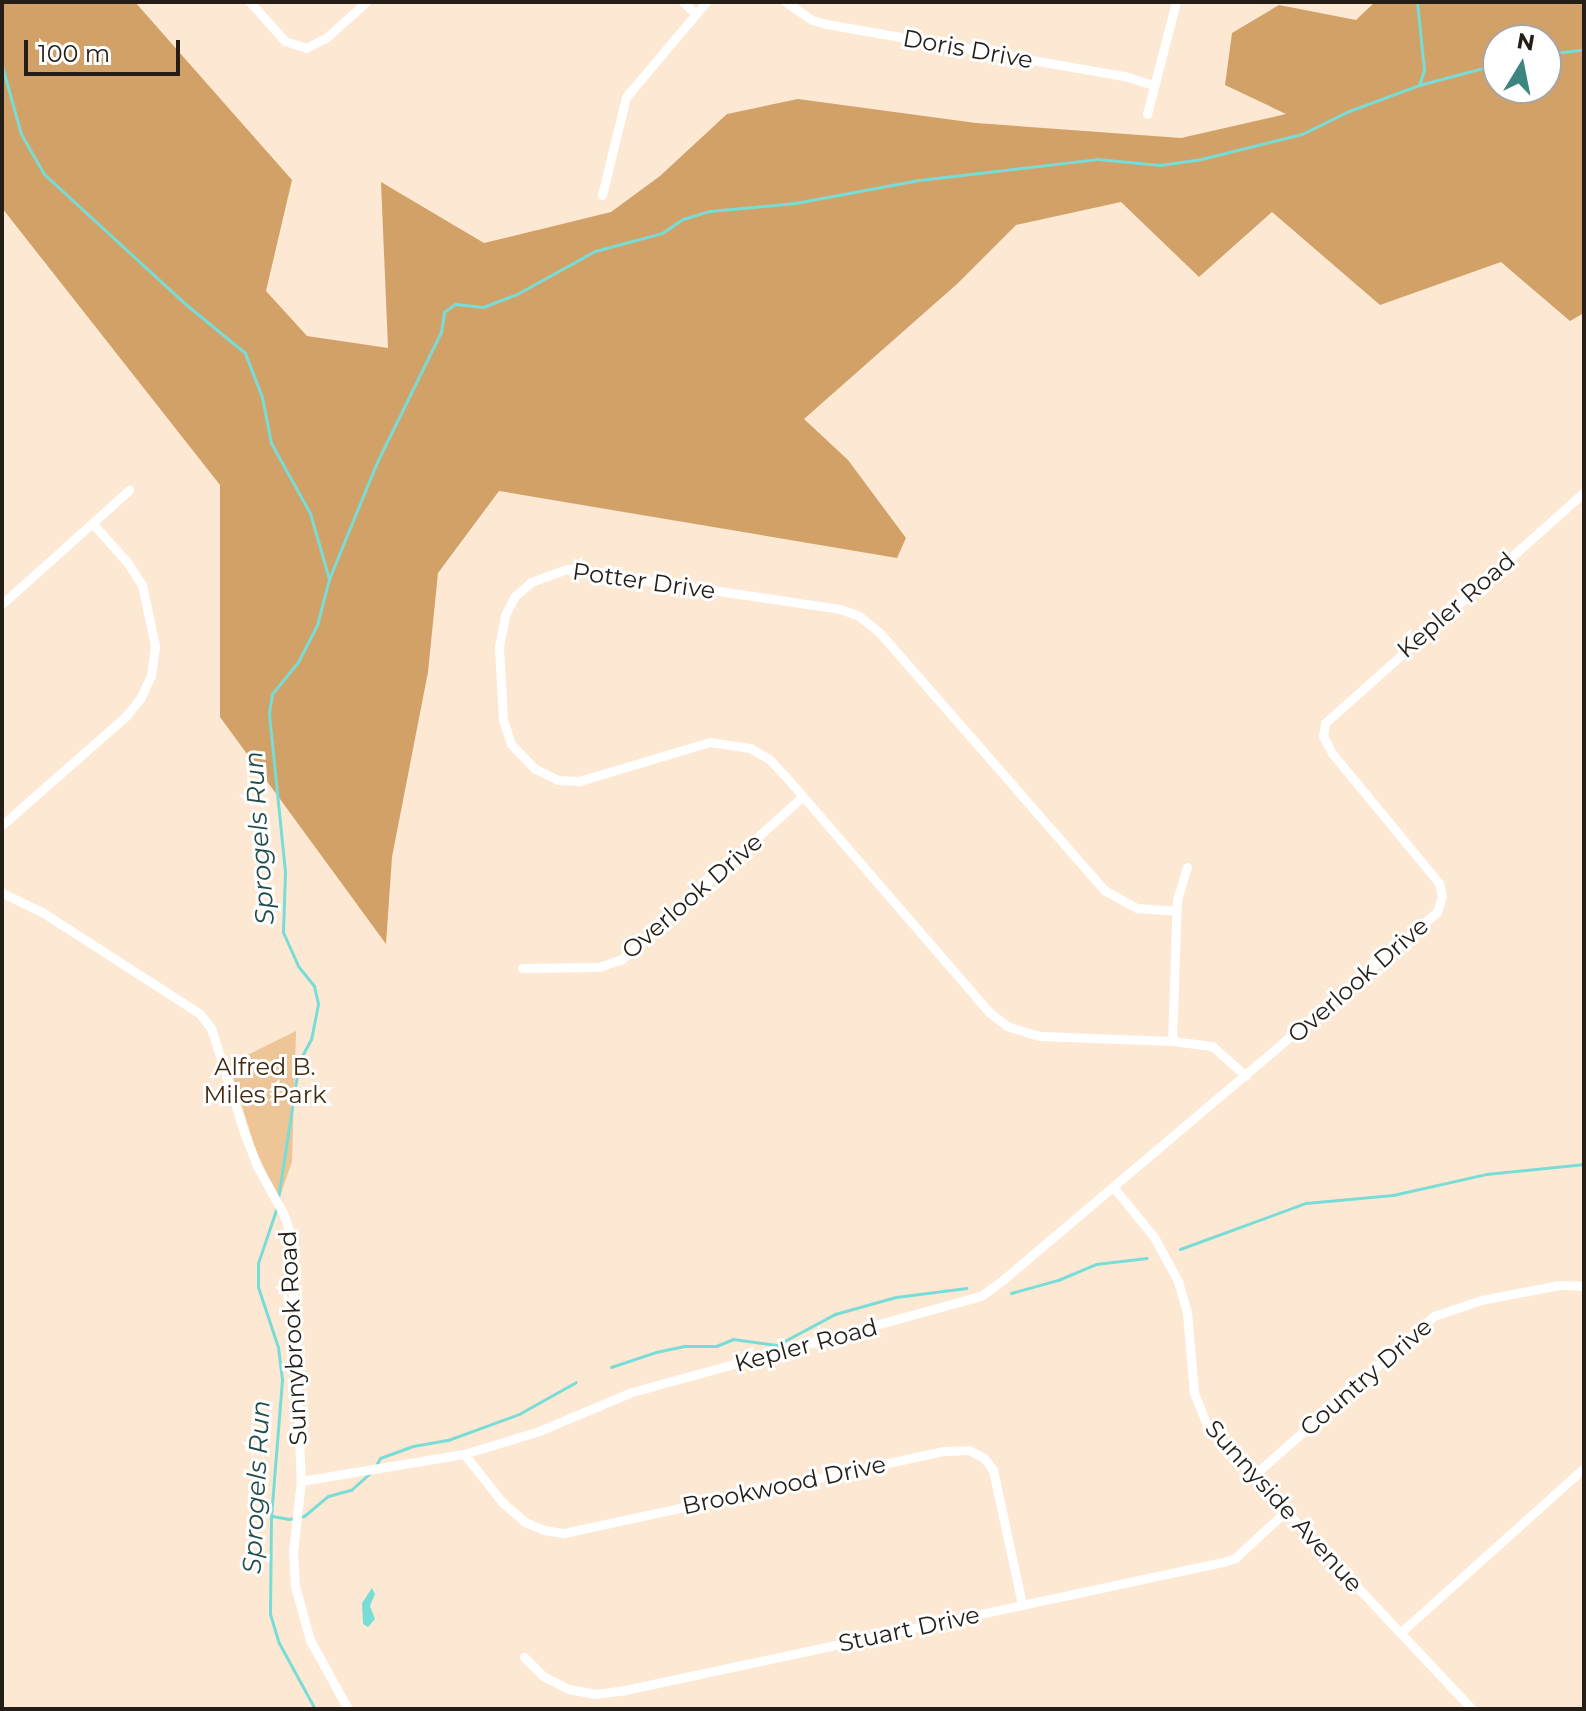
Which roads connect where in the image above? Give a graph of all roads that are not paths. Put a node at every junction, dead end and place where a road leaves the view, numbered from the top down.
1 (250, 2) edge
2 (366, 2) edge
3 (683, 2) edge
4 (706, 2) edge
5 (786, 2) edge
6 (1176, 2) edge
7 (696, 14) junction
8 (1154, 85) junction
9 (1147, 114) dead end
10 (602, 195) dead end
11 (129, 490) dead end
12 (1584, 492) edge
13 (93, 524) junction
14 (2, 604) edge
15 (1328, 719) joint
16 (802, 797) junction
17 (2, 825) edge
18 (1187, 867) dead end
19 (2, 893) edge
20 (1176, 911) junction
21 (522, 968) dead end
22 (1172, 1041) junction
23 (1246, 1076) junction
24 (1114, 1188) junction
25 (1584, 1286) edge
26 (464, 1454) junction
27 (1584, 1468) edge
28 (1253, 1476) junction
29 (301, 1481) junction
30 (1286, 1511) junction
31 (1022, 1604) junction
32 (1400, 1633) junction
33 (524, 1657) dead end
34 (348, 1709) edge
35 (1472, 1709) edge

1 - 2 street
3 - 7 street
4 - 7 street
5 - 8 street, Doris Drive
6 - 8 street
7 - 10 street
8 - 9 street
11 - 13 street
12 - 15 street, Kepler Road
13 - 14 street
13 - 17 street
15 - 23 street, Overlook Drive
16 - 20 street, Potter Drive
16 - 21 street, Overlook Drive
16 - 22 street, Potter Drive
18 - 20 street
19 - 29 street, Sunnybrook Road
20 - 22 street
22 - 23 street, Potter Drive
23 - 24 street, Kepler Road
24 - 26 street, Kepler Road
24 - 28 street, Sunnyside Avenue
25 - 28 street, Country Drive
26 - 29 street, Kepler Road
26 - 31 street, Brookwood Drive
27 - 32 street
28 - 30 street, Sunnyside Avenue
29 - 34 street, Sunnybrook Road
30 - 31 street, Stuart Drive
30 - 32 street, Sunnyside Avenue
31 - 33 street, Stuart Drive
32 - 35 street, Sunnyside Avenue

